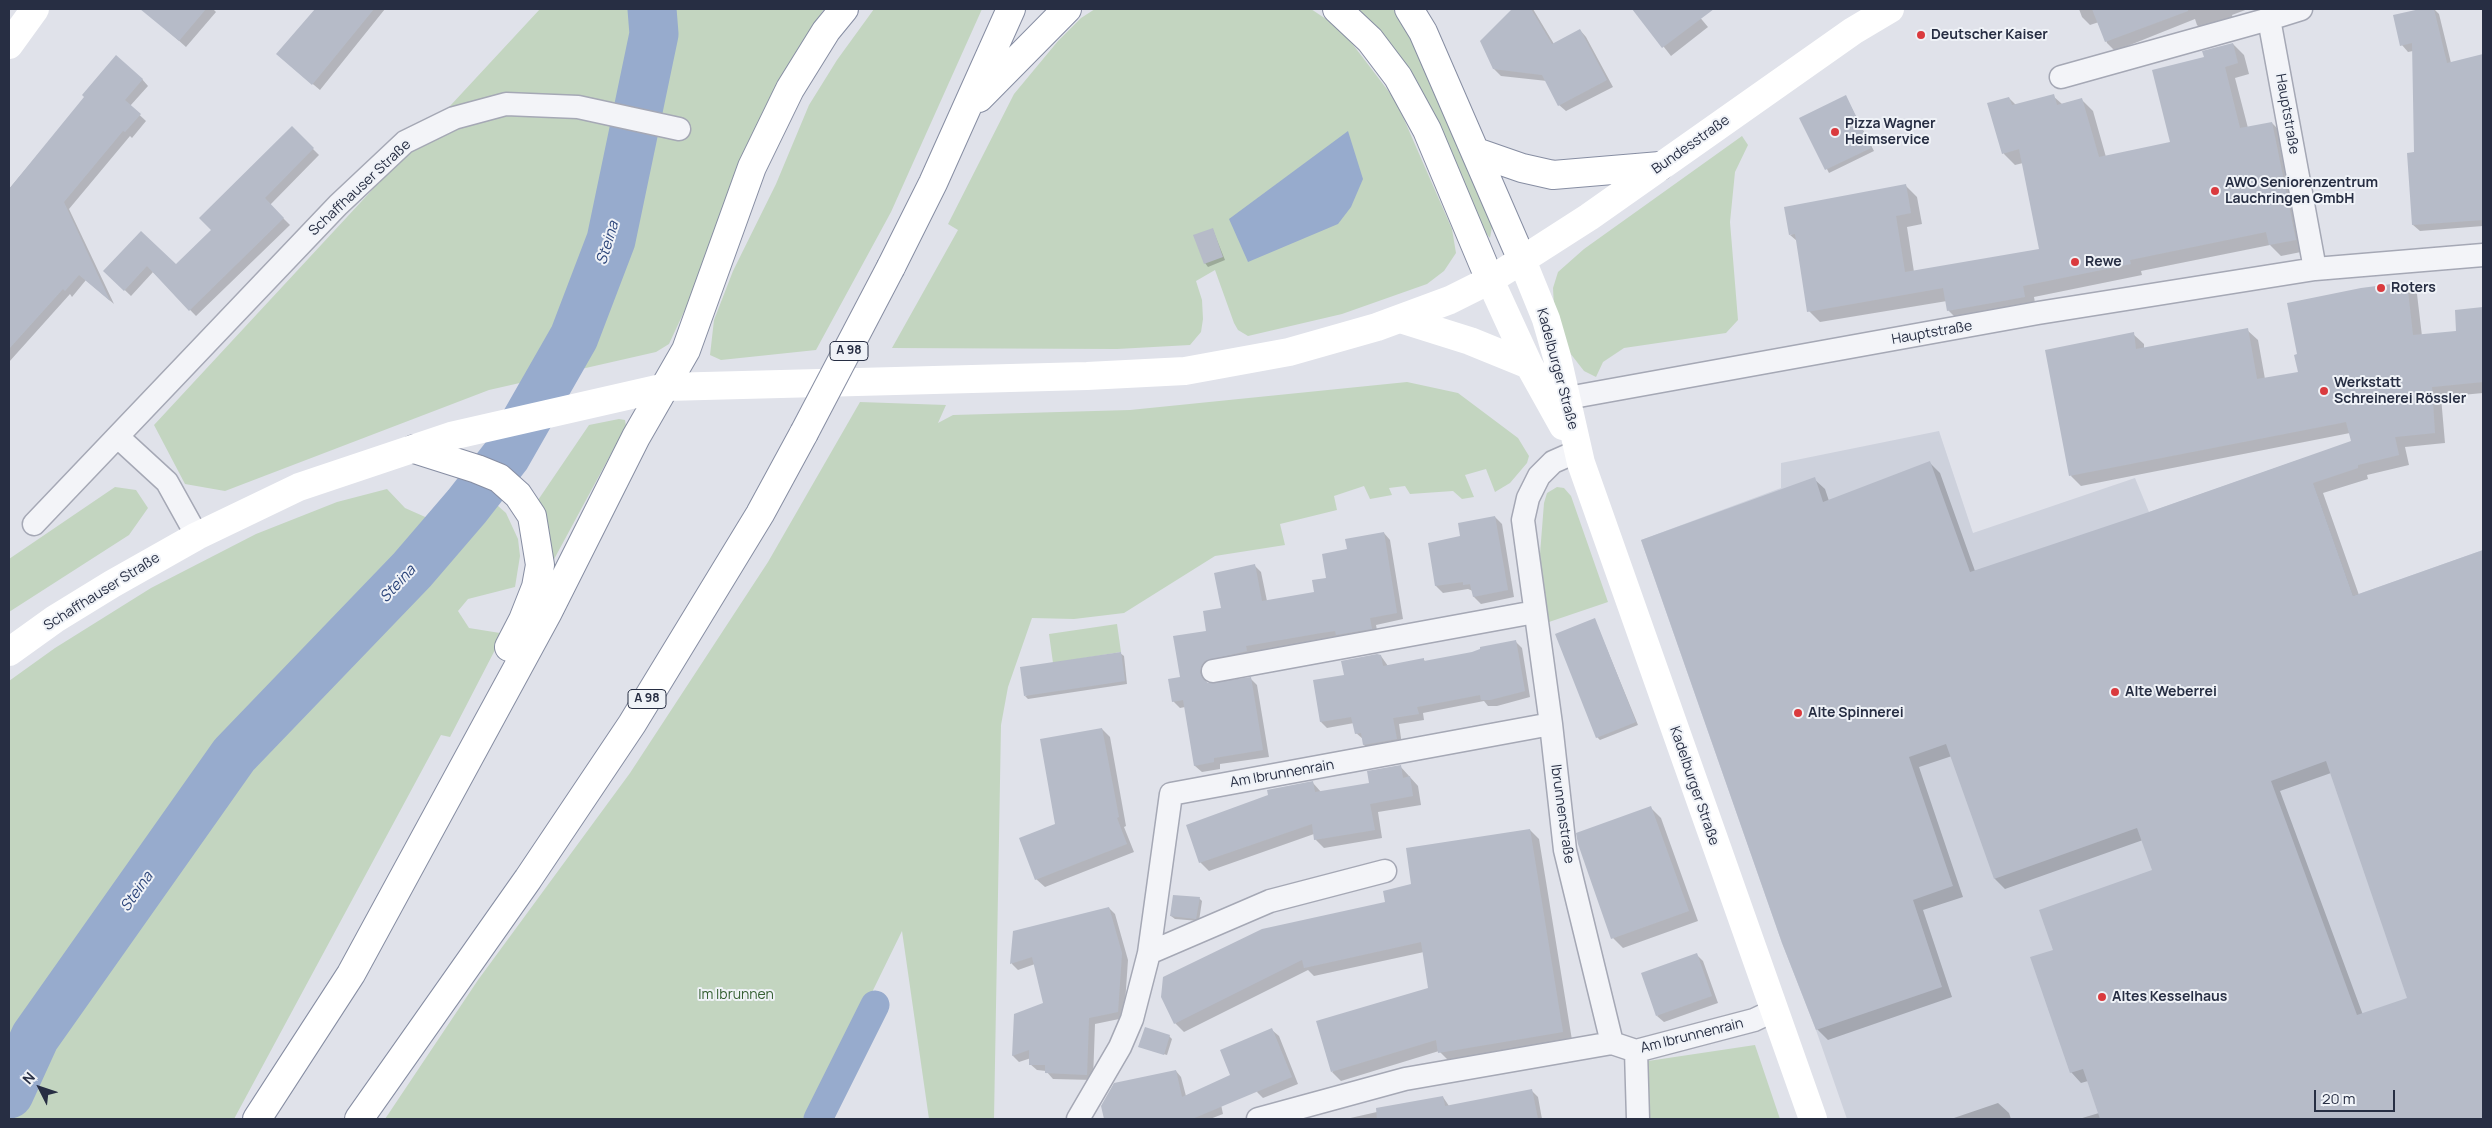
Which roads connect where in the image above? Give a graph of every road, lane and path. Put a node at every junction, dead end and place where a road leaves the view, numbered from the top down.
1 (35, 9) edge
2 (844, 9) edge
3 (1011, 9) edge
4 (1067, 9) edge
5 (1338, 9) edge
6 (1409, 9) edge
7 (1890, 9) edge
8 (2300, 9) edge
9 (2269, 19) junction
10 (9, 46) edge
11 (2061, 77) dead end
12 (964, 113) junction
13 (679, 129) dead end
14 (1476, 152) junction
15 (1660, 166) junction
16 (2483, 255) edge
17 (1522, 260) junction
18 (2314, 269) junction
19 (1490, 280) junction
20 (1400, 319) junction
21 (1529, 365) junction
22 (666, 387) junction
23 (1558, 400) junction
24 (118, 437) junction
25 (446, 447) junction
26 (1578, 451) junction
27 (34, 524) dead end
28 (197, 536) junction
29 (1535, 612) junction
30 (9, 652) edge
31 (1213, 670) dead end
32 (1551, 724) junction
33 (1385, 871) dead end
34 (1149, 953) junction
35 (1773, 1011) junction
36 (1612, 1043) junction
37 (1636, 1051) junction
38 (257, 1119) edge
39 (359, 1119) edge
40 (1078, 1119) edge
41 (1258, 1119) edge
42 (1638, 1119) edge
43 (1812, 1119) edge

1 - 10 main road
2 - 22 main road
3 - 12 main road, A 98
4 - 12 main road
5 - 19 main road, Kadelburger Straße
6 - 14 main road, Kadelburger Straße
7 - 15 main road, Bundesstraße
8 - 9 street
9 - 11 street
9 - 18 street, Hauptstraße
12 - 39 main road, A 98, bridge
13 - 24 street, Schaffhauser Straße
14 - 15 main road
14 - 17 main road, Kadelburger Straße
15 - 17 main road, Bundesstraße
16 - 18 street, Hauptstraße
17 - 19 main road, Bundesstraße
17 - 23 main road, Kadelburger Straße
18 - 23 street, Hauptstraße
19 - 20 main road, Bundesstraße
19 - 21 main road, Kadelburger Straße
20 - 21 main road
20 - 22 main road, Bundesstraße
21 - 23 main road, Kadelburger Straße
22 - 25 main road, Bundesstraße
22 - 38 main road
23 - 26 main road, Kadelburger Straße
24 - 27 street, Schaffhauser Straße
24 - 28 street
25 - 28 main road, Schaffhauser Straße
25 - 38 main road
26 - 29 street, Ibrunnenstraße
26 - 35 main road, Kadelburger Straße
28 - 30 main road, Schaffhauser Straße
29 - 31 street
29 - 32 street, Ibrunnenstraße
32 - 34 street, Am Ibrunnenrain
32 - 36 street, Ibrunnenstraße
33 - 34 street
34 - 40 street, Am Ibrunnenrain
35 - 37 street, Am Ibrunnenrain
35 - 43 main road, Kadelburger Straße
36 - 37 street, Am Ibrunnenrain
36 - 41 street, Am Ibrunnenrain
37 - 42 street

